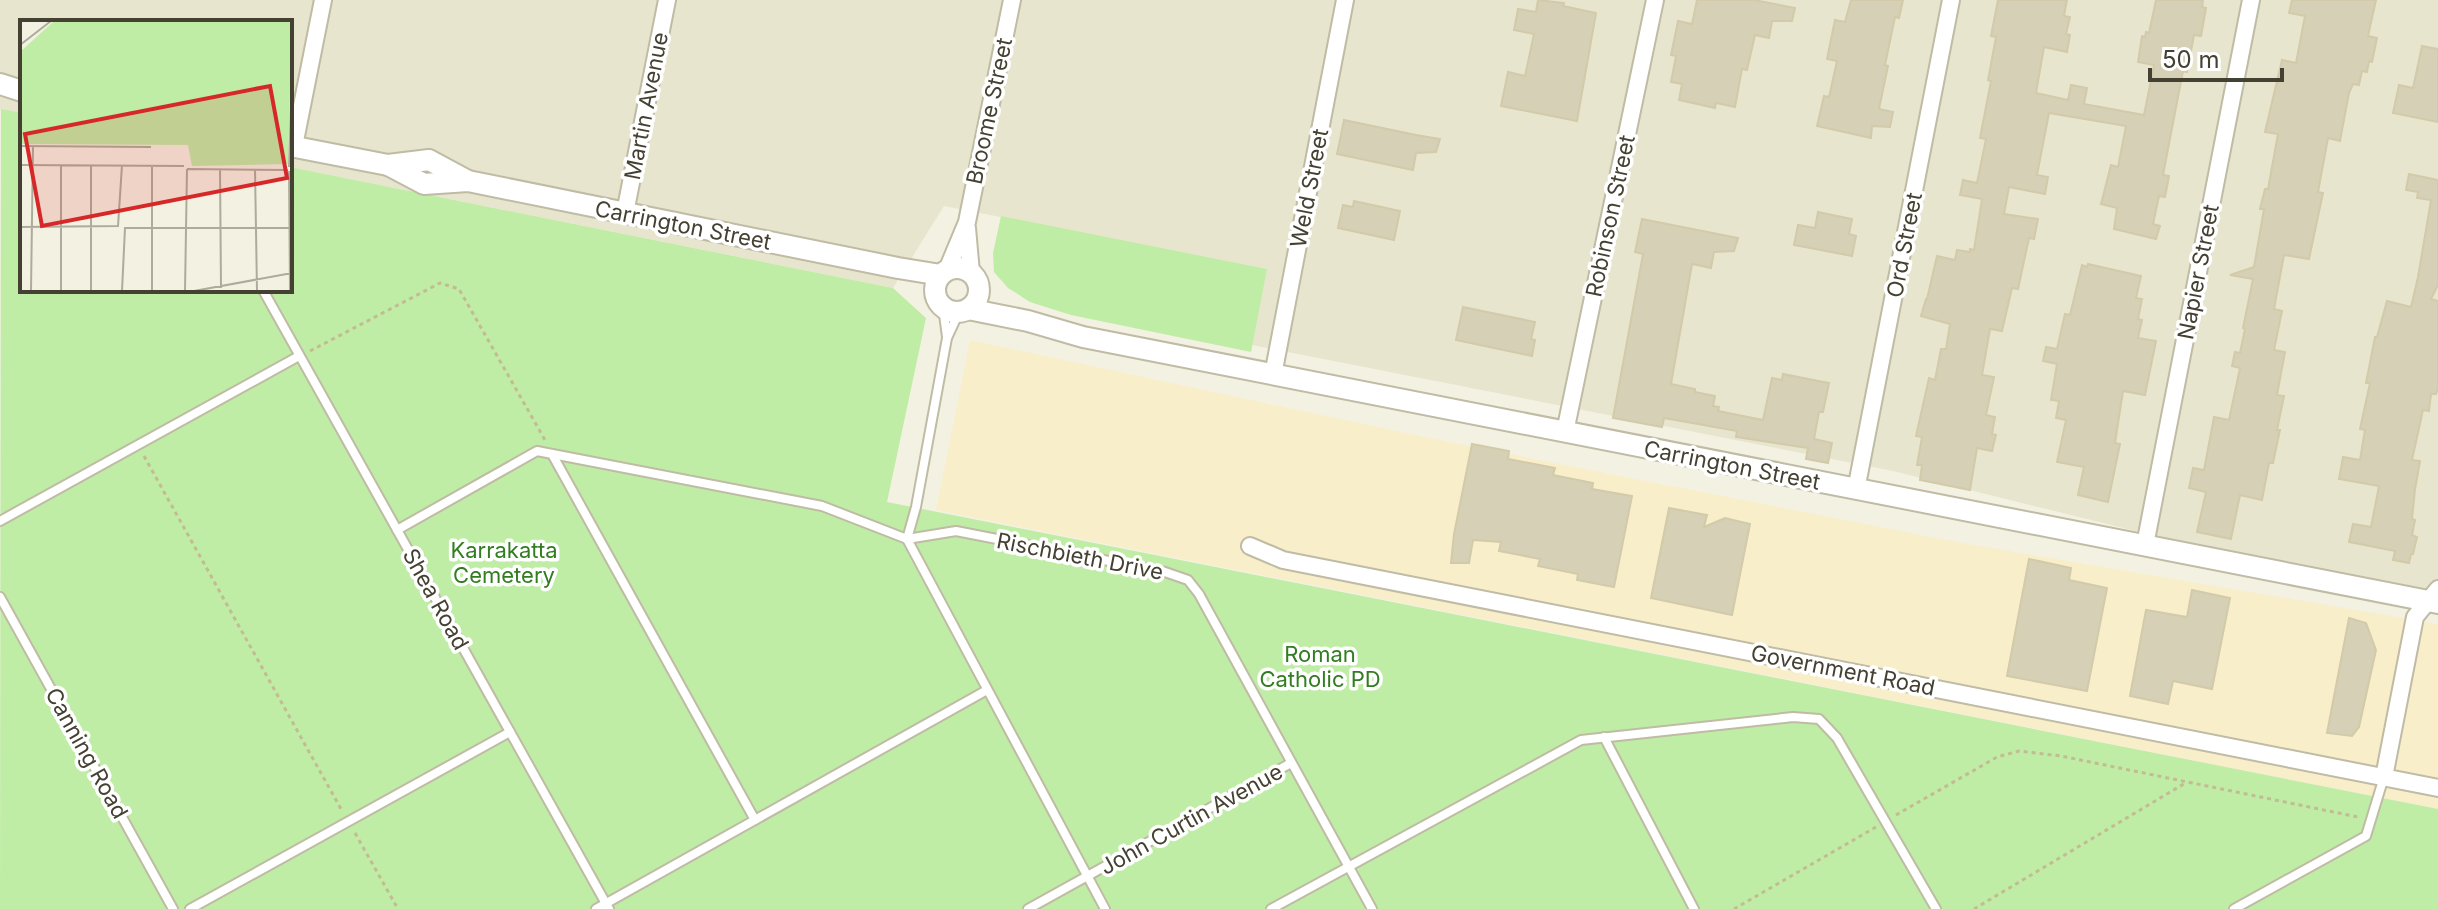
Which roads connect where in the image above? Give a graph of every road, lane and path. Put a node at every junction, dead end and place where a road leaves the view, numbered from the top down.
1 (323, 0) edge
2 (667, 0) edge
3 (1012, 0) edge
4 (1345, 0) edge
5 (1655, 0) edge
6 (1951, 0) edge
7 (2251, 0) edge
8 (0, 84) edge
9 (20, 91) edge
10 (20, 92) edge
11 (0, 93) edge
12 (292, 146) edge
13 (625, 213) junction
14 (967, 222) junction
15 (975, 281) junction
16 (264, 292) edge
17 (949, 294) junction
18 (1028, 321) junction
19 (947, 338) junction
20 (299, 356) junction
21 (1273, 375) junction
22 (1565, 432) junction
23 (139, 446) junction
24 (552, 454) junction
25 (1856, 490) junction
26 (0, 521) edge
27 (397, 530) junction
28 (907, 539) junction
29 (2145, 545) junction
30 (1250, 546) dead end
31 (0, 597) edge
32 (2435, 598) edge
33 (987, 690) junction
34 (510, 732) junction
35 (1604, 737) junction
36 (1291, 763) junction
37 (2384, 777) junction
38 (2189, 782) junction
39 (2438, 788) edge
40 (755, 820) junction
41 (2371, 820) junction
42 (1885, 821) junction
43 (349, 822) junction
44 (1349, 867) junction
45 (1087, 876) junction
46 (607, 906) edge
47 (173, 909) edge
48 (190, 909) edge
49 (398, 909) edge
50 (596, 909) edge
51 (1028, 909) edge
52 (1105, 909) edge
53 (1271, 909) edge
54 (1372, 909) edge
55 (1694, 909) edge
56 (1734, 909) edge
57 (1936, 909) edge
58 (1974, 909) edge
59 (2234, 909) edge

1 - 12 street
2 - 13 street, Martin Avenue
3 - 14 street, Broome Street
4 - 21 street, Weld Street
5 - 22 street, Robinson Street
6 - 25 street, Ord Street
7 - 29 street, Napier Street
8 - 9 street
10 - 11 street
12 - 13 street, Carrington Street
13 - 17 street, Carrington Street
14 - 15 street, Broome Street
14 - 17 street, Broome Street
15 - 17 street
15 - 17 street
15 - 18 street, Carrington Street
16 - 20 lane, Shea Road
17 - 18 street, Carrington Street
17 - 19 lane, Broome Street
17 - 19 lane, Broome Street
18 - 21 street, Carrington Street
19 - 28 lane, Broome Street
20 - 23 lane
20 - 24 path
20 - 27 lane, Shea Road
21 - 22 street, Carrington Street
22 - 25 street, Carrington Street
23 - 26 lane
23 - 43 path
24 - 27 lane
24 - 28 lane
24 - 40 lane
25 - 29 street, Carrington Street
27 - 34 lane, Shea Road
28 - 33 lane
28 - 36 lane, Rischbieth Drive
29 - 32 street, Carrington Street
30 - 37 street, Government Road
31 - 47 lane, Canning Road
32 - 37 street
33 - 40 lane
33 - 45 lane
34 - 43 lane
34 - 46 lane, Shea Road
35 - 42 lane
35 - 44 lane
35 - 55 lane
36 - 44 lane, John Curtin Avenue
36 - 45 lane, John Curtin Avenue
37 - 39 street, Government Road
37 - 41 lane
38 - 41 path
38 - 42 path
38 - 58 path
40 - 46 lane
41 - 59 lane
42 - 56 path
42 - 57 lane
43 - 48 lane
43 - 49 path
44 - 53 lane
44 - 54 lane, John Curtin Avenue
45 - 51 lane, John Curtin Avenue
45 - 52 lane
46 - 50 lane

